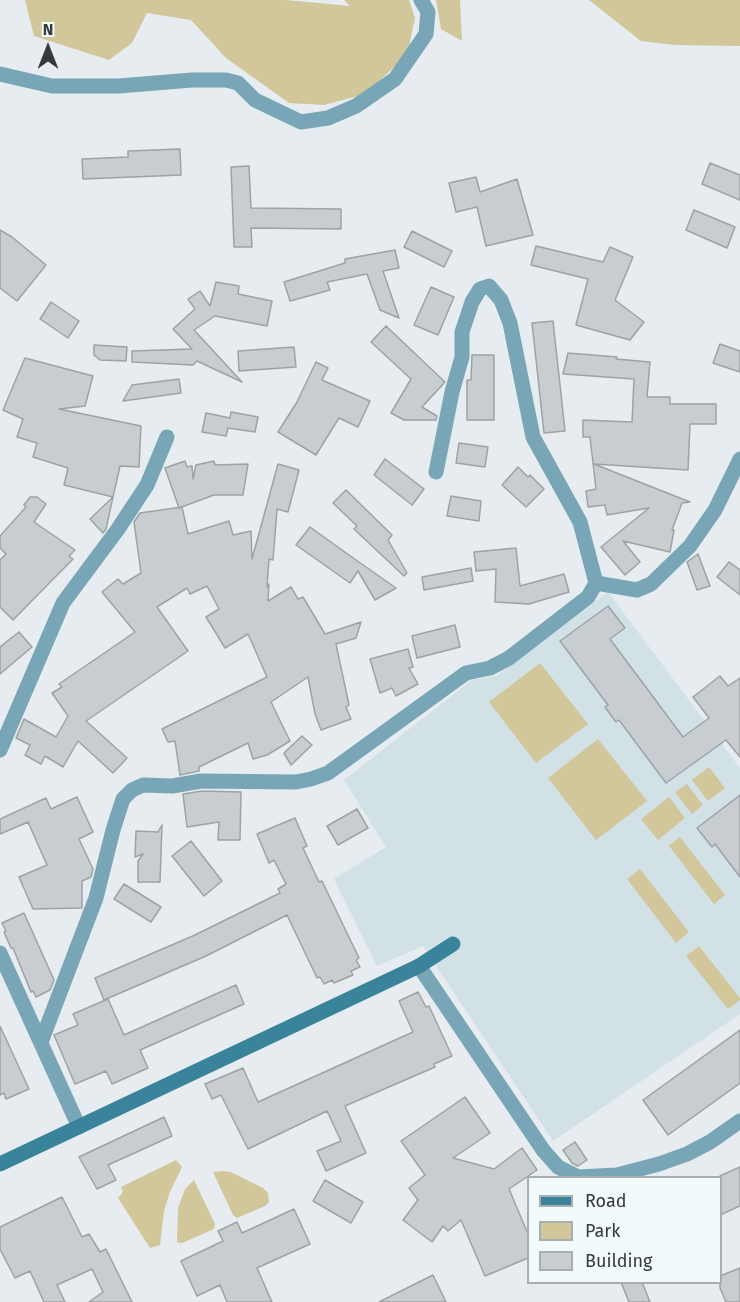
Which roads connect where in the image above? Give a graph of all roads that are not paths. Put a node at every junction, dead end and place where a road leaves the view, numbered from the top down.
1 (421, 0) edge
2 (0, 74) edge
3 (167, 436) dead end
4 (740, 459) edge
5 (436, 472) dead end
6 (596, 584) junction
7 (0, 750) edge
8 (453, 944) dead end
9 (0, 953) edge
10 (419, 966) junction
11 (41, 1042) junction
12 (740, 1121) edge
13 (80, 1126) junction
14 (0, 1164) edge
15 (576, 1176) edge
16 (598, 1176) edge

1 - 2 street
3 - 7 street
4 - 6 street
5 - 6 street
6 - 11 street
8 - 10 main road
9 - 11 street
10 - 13 main road
10 - 15 street
11 - 13 street
12 - 16 street
13 - 14 main road

